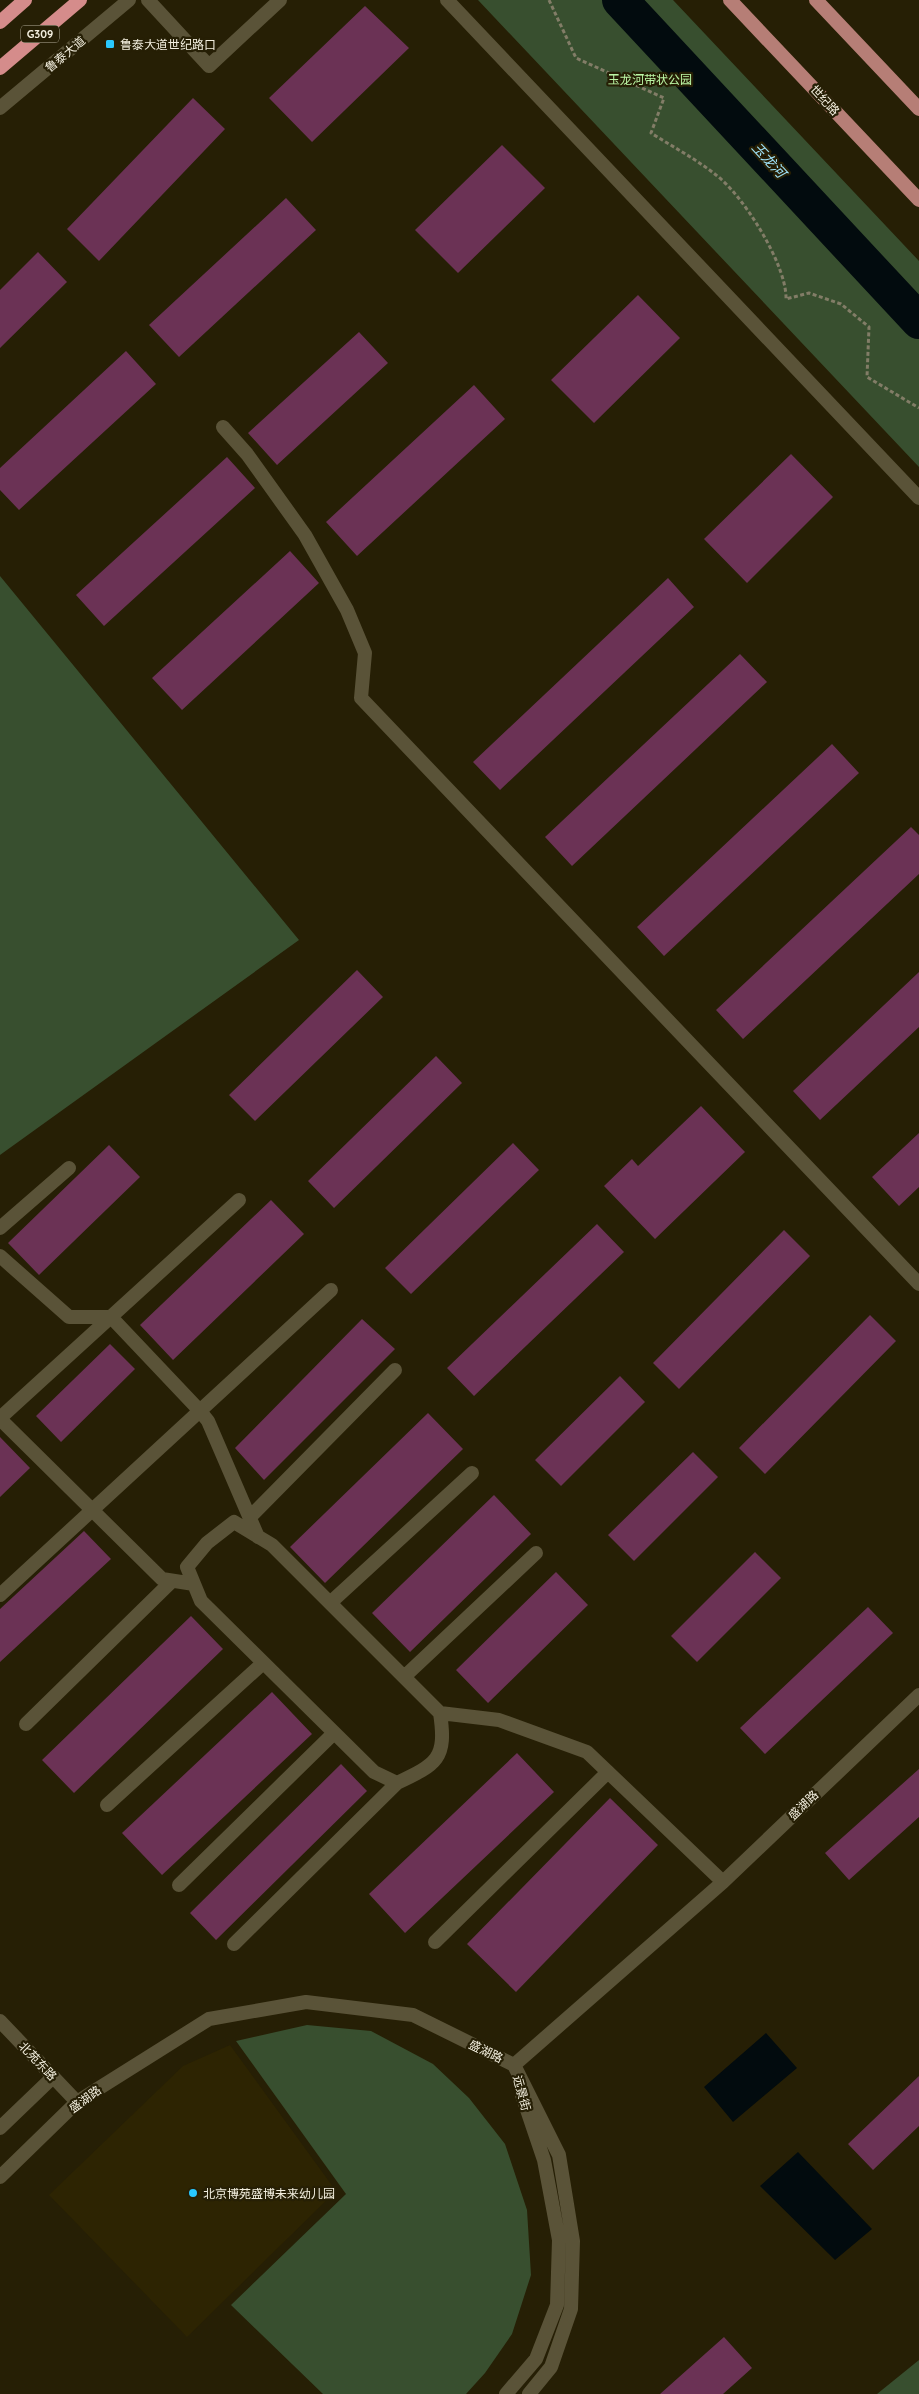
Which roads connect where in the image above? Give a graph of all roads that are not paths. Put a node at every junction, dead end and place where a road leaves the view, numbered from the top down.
1 (25, 0) edge
2 (80, 0) edge
3 (129, 0) edge
4 (148, 0) edge
5 (280, 0) edge
6 (447, 0) edge
7 (730, 0) edge
8 (816, 0) edge
9 (0, 22) edge
10 (0, 68) edge
11 (0, 108) edge
12 (919, 109) edge
13 (919, 200) edge
14 (223, 427) dead end
15 (919, 498) edge
16 (69, 1168) dead end
17 (239, 1200) dead end
18 (0, 1228) edge
19 (0, 1256) edge
20 (919, 1284) edge
21 (331, 1290) dead end
22 (111, 1317) junction
23 (395, 1370) dead end
24 (200, 1411) junction
25 (0, 1419) edge
26 (472, 1473) dead end
27 (92, 1510) junction
28 (250, 1517) junction
29 (258, 1537) junction
30 (536, 1553) dead end
31 (172, 1581) junction
32 (194, 1584) junction
33 (0, 1595) edge
34 (330, 1603) junction
35 (263, 1663) junction
36 (404, 1677) junction
37 (919, 1694) edge
38 (440, 1713) junction
39 (26, 1724) dead end
40 (334, 1733) junction
41 (608, 1772) junction
42 (397, 1783) junction
43 (107, 1806) dead end
44 (722, 1882) junction
45 (179, 1885) dead end
46 (435, 1942) dead end
47 (234, 1944) dead end
48 (0, 2021) edge
49 (514, 2065) junction
50 (53, 2077) junction
51 (77, 2102) junction
52 (0, 2128) edge
53 (0, 2177) edge
54 (506, 2394) edge
55 (529, 2394) edge

1 - 9 highway, G309
2 - 10 highway, G309
3 - 11 street, 鲁泰大道
4 - 5 street
6 - 15 street
7 - 13 main road, 世纪路
8 - 12 main road
14 - 20 street
16 - 18 street
17 - 22 street
19 - 22 street
21 - 24 street
22 - 24 street
22 - 25 street
23 - 28 street
24 - 27 street
24 - 28 street
25 - 27 street
26 - 34 street
27 - 31 street
27 - 33 street
28 - 29 street
29 - 32 street
29 - 34 street
30 - 36 street
31 - 32 street
31 - 39 street
32 - 35 street
34 - 36 street
35 - 40 street
35 - 43 street
36 - 38 street
37 - 44 street, 盛湖路
38 - 41 street
38 - 42 street
40 - 42 street
40 - 45 street
41 - 44 street
41 - 46 street
42 - 47 street
44 - 49 street, 盛湖路
48 - 50 street, 北苑东路
49 - 51 street, 盛湖路
49 - 54 street, 远景街
49 - 55 street, 远景街
50 - 51 street, 北苑东路
50 - 52 street
51 - 53 street, 盛湖路

